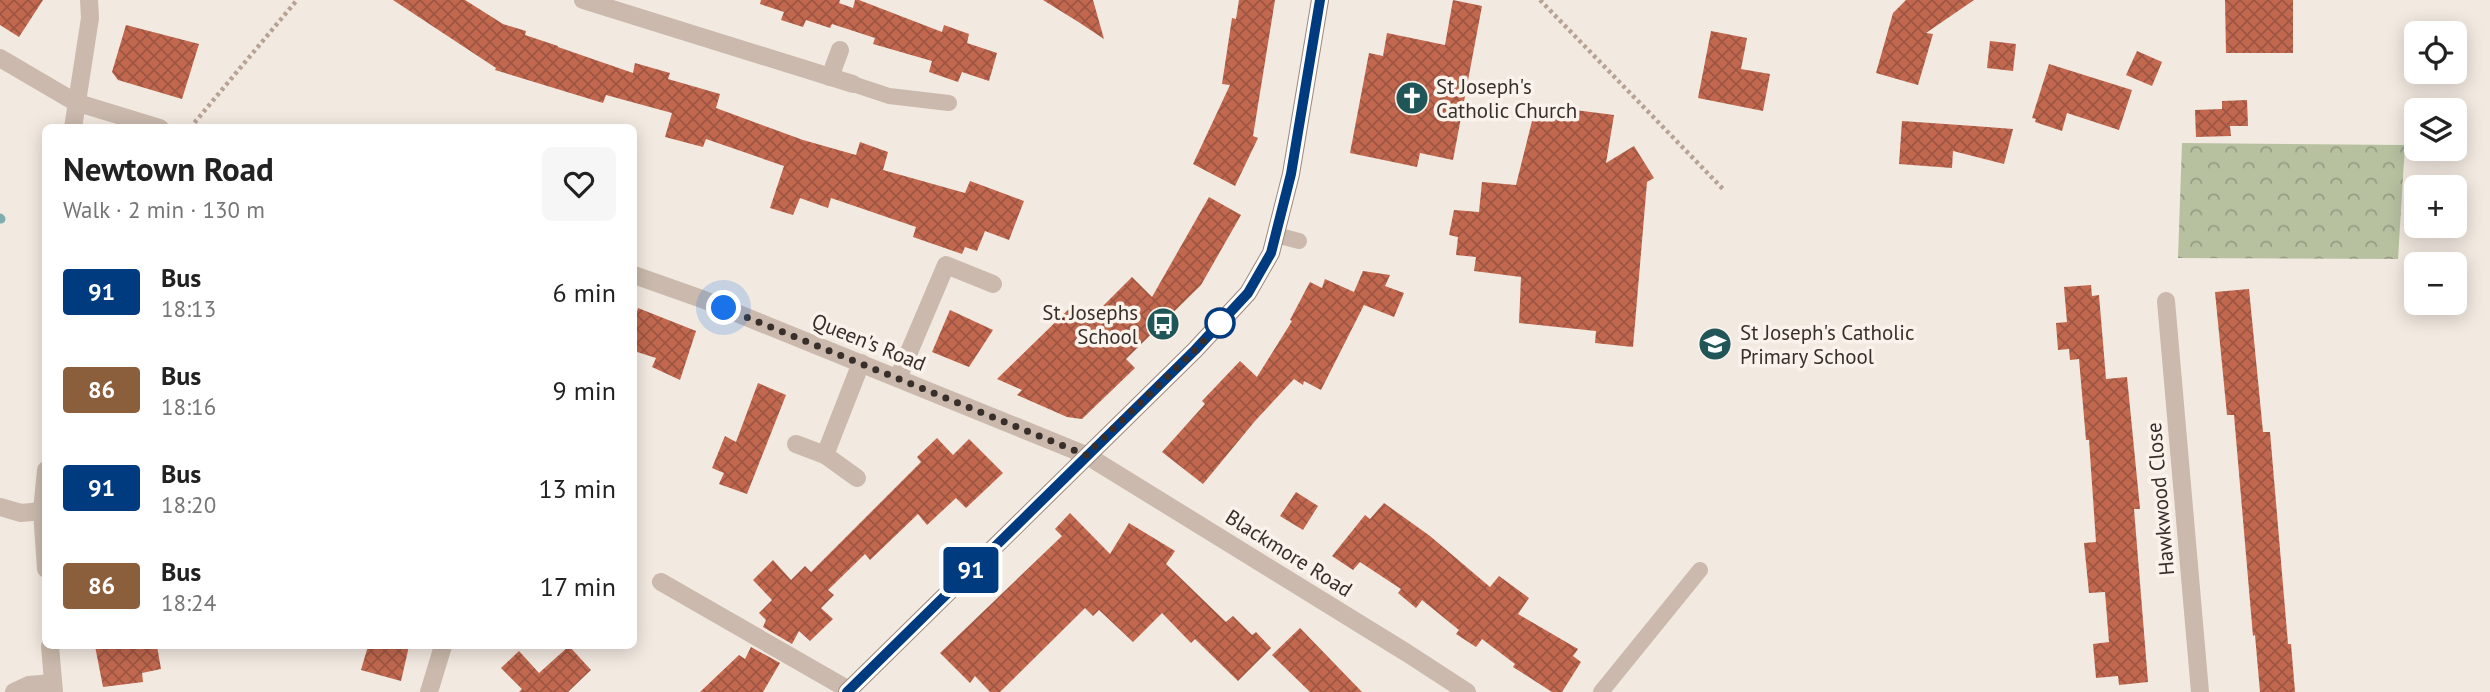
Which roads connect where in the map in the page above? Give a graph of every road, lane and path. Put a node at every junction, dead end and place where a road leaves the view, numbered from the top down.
1 (89, 0) edge
2 (297, 0) edge
3 (583, 0) edge
4 (1320, 0) edge
5 (1540, 0) edge
6 (840, 50) dead end
7 (0, 58) edge
8 (830, 76) junction
9 (853, 84) joint
10 (75, 102) junction
11 (949, 103) dead end
12 (73, 124) edge
13 (147, 124) edge
14 (193, 124) edge
15 (1723, 189) dead end
16 (1276, 235) junction
17 (1299, 240) dead end
18 (637, 276) edge
19 (993, 284) dead end
20 (2166, 301) dead end
21 (861, 363) junction
22 (898, 378) junction
23 (796, 444) dead end
24 (825, 455) junction
25 (1086, 455) junction
26 (857, 478) dead end
27 (0, 508) edge
28 (42, 511) edge
29 (1700, 570) dead end
30 (661, 582) dead end
31 (50, 649) edge
32 (442, 649) edge
33 (53, 687) edge
34 (848, 691) edge
35 (14, 692) edge
36 (429, 692) edge
37 (1467, 692) edge
38 (1601, 692) edge
39 (2200, 692) edge

1 - 10 street
2 - 14 path
3 - 8 street
4 - 16 main road
5 - 15 path
6 - 8 street
7 - 10 street
8 - 9 street
9 - 11 lane
10 - 12 street
10 - 13 street
16 - 17 lane
16 - 25 main road
18 - 21 street, Queen's Road
19 - 22 street
20 - 39 street, Hawkwood Close
21 - 22 street, Queen's Road
21 - 24 street
22 - 25 street, Queen's Road
23 - 24 street
24 - 26 street
25 - 34 main road
25 - 37 street, Blackmore Road
27 - 28 street
29 - 38 lane
30 - 34 street
31 - 33 street
32 - 36 street
33 - 35 street

